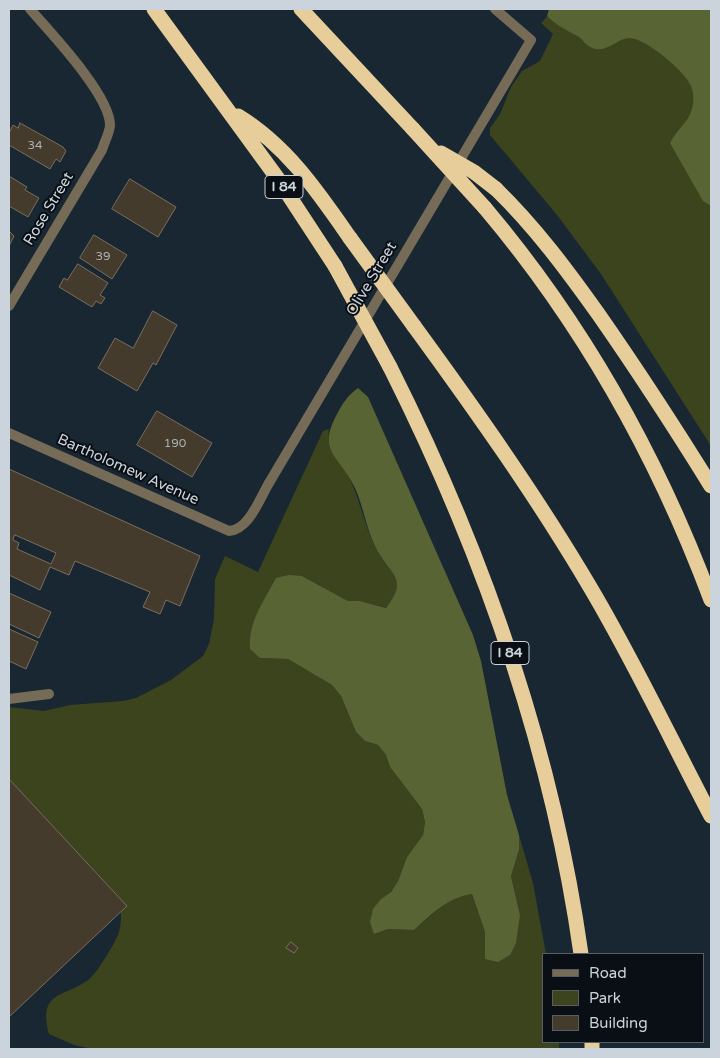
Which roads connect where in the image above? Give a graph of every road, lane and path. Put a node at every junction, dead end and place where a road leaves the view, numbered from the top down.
1 (30, 9) edge
2 (154, 9) edge
3 (301, 9) edge
4 (496, 9) edge
5 (231, 112) junction
6 (431, 148) junction
7 (9, 306) edge
8 (9, 433) edge
9 (711, 486) edge
10 (235, 531) joint
11 (711, 600) edge
12 (49, 694) dead end
13 (9, 699) edge
14 (711, 816) edge
15 (581, 953) edge

1 - 7 street, Rose Street
2 - 5 highway, I 84
3 - 6 highway, bridge
4 - 10 street, Olive Street
5 - 14 highway, bridge
5 - 15 highway, I 84, bridge
6 - 9 highway, bridge
6 - 11 highway, bridge
8 - 10 street, Bartholomew Avenue
12 - 13 street

